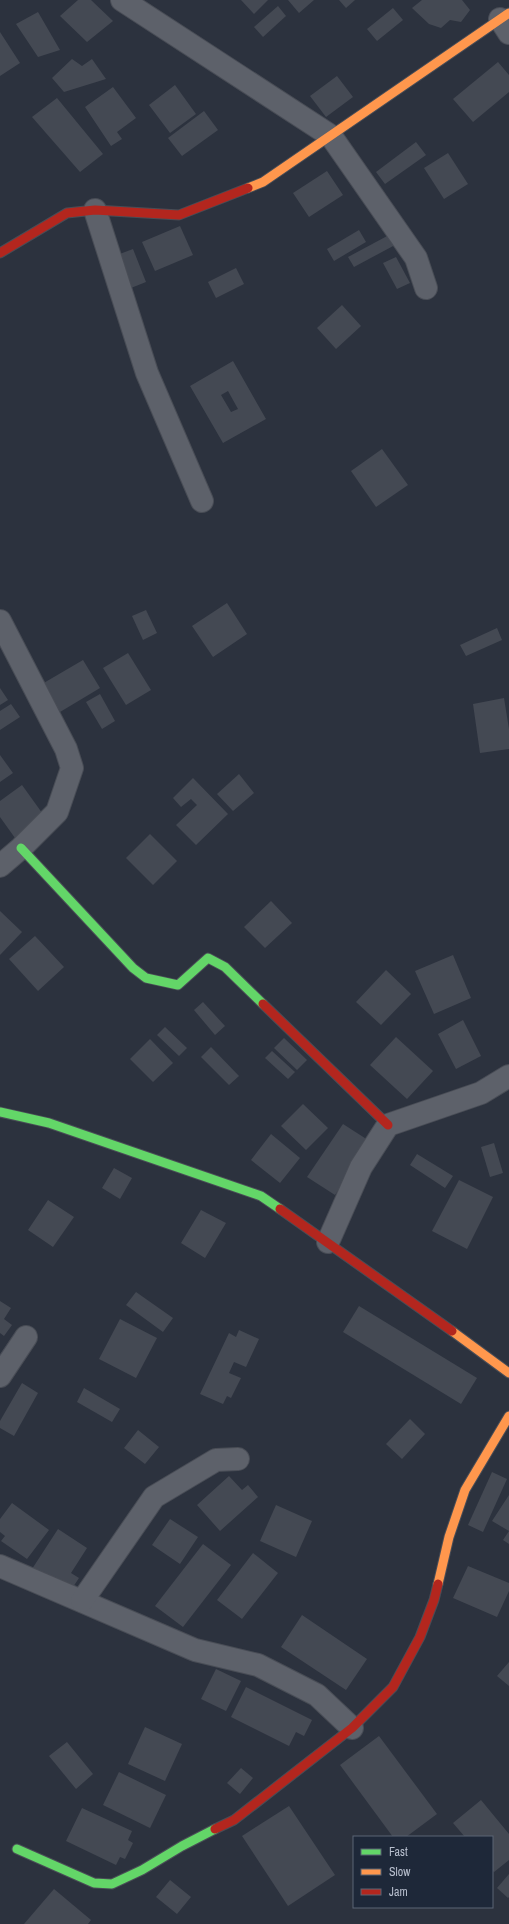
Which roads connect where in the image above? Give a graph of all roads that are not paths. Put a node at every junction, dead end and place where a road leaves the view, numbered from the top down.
1 (122, 0) edge
2 (506, 22) edge
3 (331, 136) junction
4 (95, 210) junction
5 (0, 253) edge
6 (426, 288) dead end
7 (202, 501) dead end
8 (0, 622) edge
9 (21, 848) junction
10 (0, 866) edge
11 (509, 1076) edge
12 (0, 1112) edge
13 (388, 1125) junction
14 (328, 1242) junction
15 (26, 1337) dead end
16 (509, 1374) edge
17 (0, 1376) edge
18 (509, 1416) edge
19 (238, 1460) dead end
20 (0, 1566) edge
21 (82, 1601) junction
22 (352, 1728) junction
23 (17, 1849) dead end

1 - 3 street
2 - 3 street
3 - 4 street
3 - 6 street
4 - 5 street
4 - 7 street
8 - 9 street
9 - 10 street
9 - 13 street
11 - 13 street
12 - 14 street
13 - 14 street
14 - 16 street
15 - 17 street
18 - 22 street
19 - 21 street
20 - 21 street
21 - 22 street
22 - 23 street

